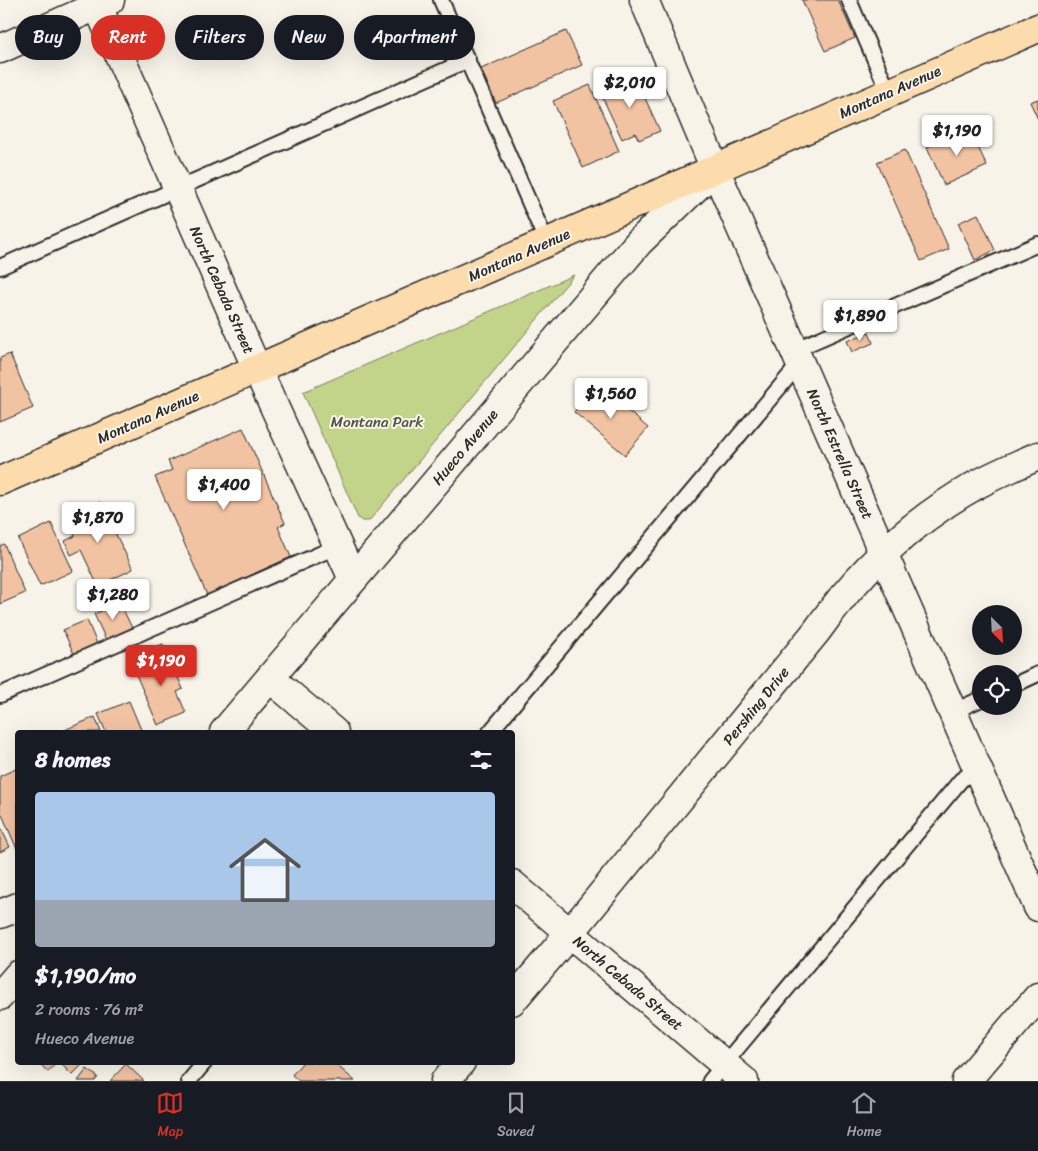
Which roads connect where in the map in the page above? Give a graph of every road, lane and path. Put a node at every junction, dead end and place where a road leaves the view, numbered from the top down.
1 (441, 0) edge
2 (644, 0) edge
3 (849, 0) edge
4 (101, 2) edge
5 (448, 15) edge
6 (1038, 28) edge
7 (0, 49) edge
8 (468, 60) joint
9 (889, 93) junction
10 (715, 169) junction
11 (177, 188) junction
12 (547, 243) junction
13 (1038, 244) edge
14 (0, 267) edge
15 (797, 356) junction
16 (257, 369) junction
17 (1038, 456) edge
18 (0, 481) edge
19 (338, 546) junction
20 (883, 554) junction
21 (353, 579) junction
22 (1038, 674) edge
23 (270, 678) junction
24 (1022, 681) edge
25 (0, 695) edge
26 (972, 703) edge
27 (952, 712) junction
28 (226, 730) edge
29 (332, 730) edge
30 (492, 730) edge
31 (978, 769) junction
32 (515, 887) edge
33 (1036, 896) edge
34 (15, 908) edge
35 (0, 914) edge
36 (570, 933) junction
37 (15, 978) edge
38 (0, 996) edge
39 (515, 997) edge
40 (1038, 997) edge
41 (202, 1065) edge
42 (458, 1065) edge
43 (726, 1075) edge
44 (189, 1081) edge
45 (445, 1081) edge
46 (966, 1081) edge

1 - 5 lane
2 - 10 street, North Estrella Street
3 - 9 lane
4 - 7 street
4 - 11 street, North Cebada Street
6 - 9 main road, Montana Avenue
8 - 11 lane
8 - 12 lane
9 - 10 main road, Montana Avenue
10 - 12 main road, Montana Avenue
10 - 15 street, North Estrella Street
10 - 21 street, Hueco Avenue
11 - 14 lane
11 - 16 street, North Cebada Street
12 - 16 main road, Montana Avenue
13 - 15 lane
15 - 20 street, North Estrella Street
15 - 30 lane
16 - 18 main road, Montana Avenue
16 - 19 street, North Cebada Street
17 - 20 street, Pershing Drive
19 - 21 street, North Cebada Street
19 - 25 lane
20 - 27 street, North Estrella Street
20 - 36 street, Pershing Drive
21 - 23 street, Hueco Avenue
22 - 24 lane
23 - 28 street, Hueco Avenue
23 - 29 street
26 - 27 lane
27 - 31 street, North Estrella Street
31 - 33 street, North Estrella Street
31 - 43 lane
32 - 36 street, North Cebada Street
34 - 35 street
36 - 39 street, Pershing Drive
36 - 43 street, North Cebada Street
37 - 38 street
40 - 46 street
41 - 44 lane
42 - 45 street

